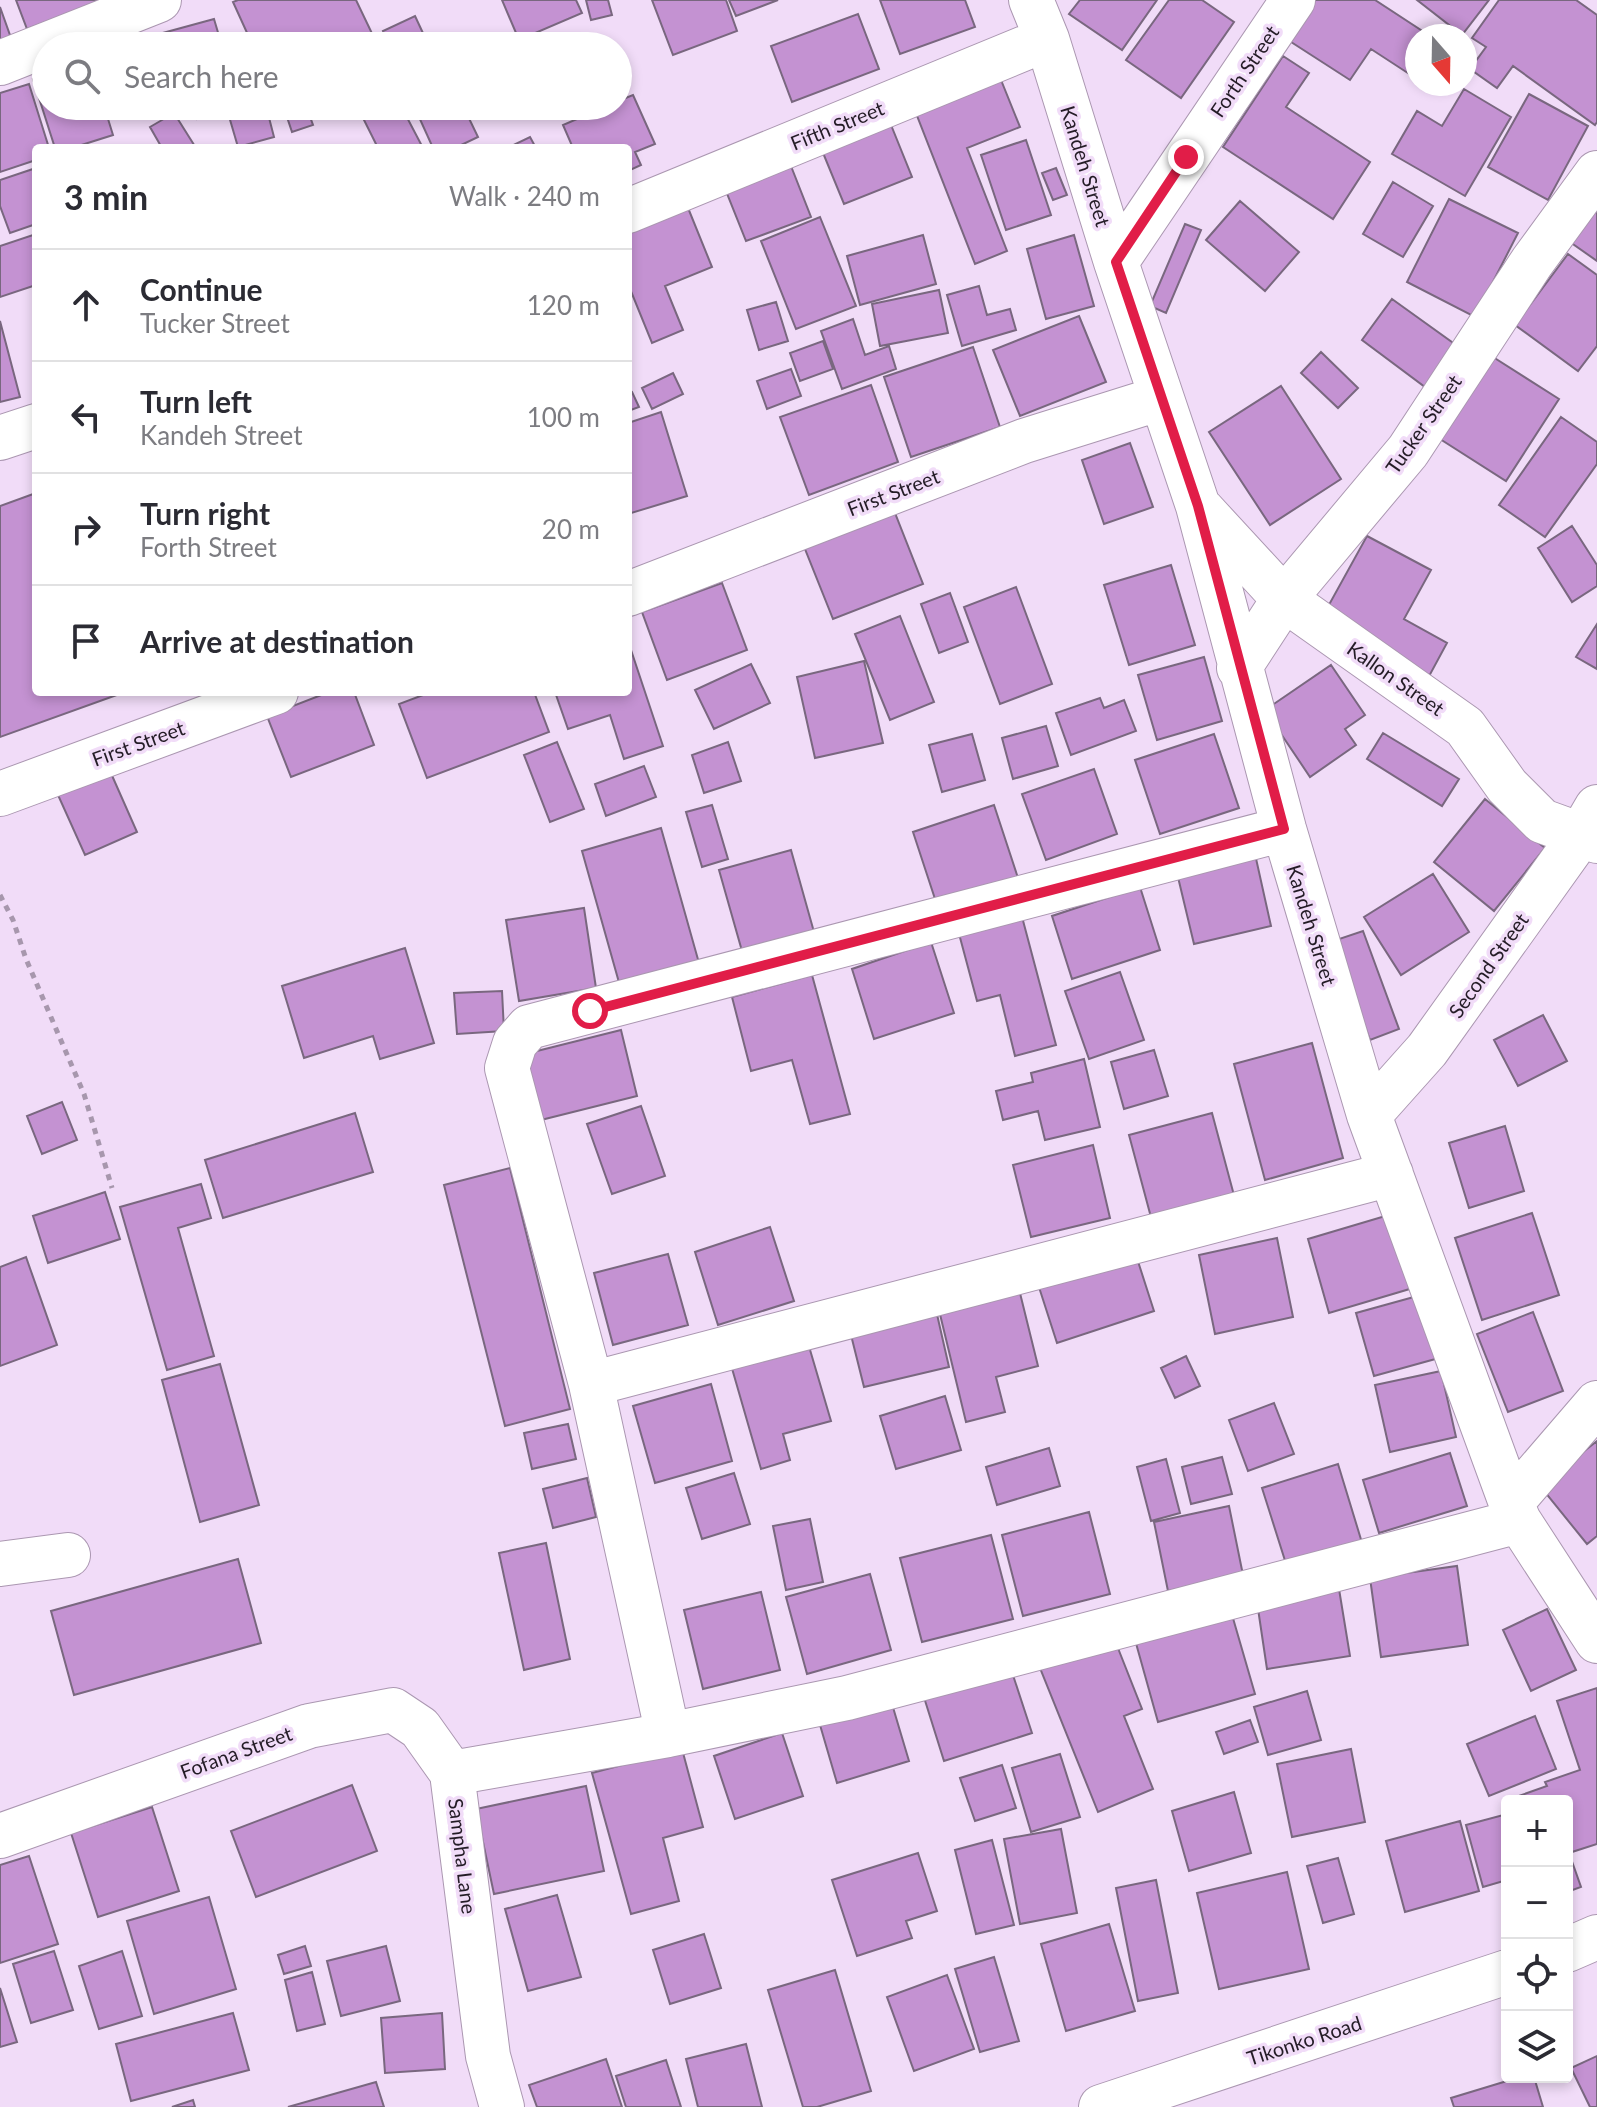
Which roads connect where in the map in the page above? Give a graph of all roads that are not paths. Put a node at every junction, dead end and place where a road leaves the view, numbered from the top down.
1 (159, 0) edge
2 (1293, 0) edge
3 (1039, 20) edge
4 (78, 32) edge
5 (32, 50) edge
6 (0, 63) edge
7 (1597, 173) edge
8 (632, 209) edge
9 (1116, 262) junction
10 (1161, 398) junction
11 (32, 427) edge
12 (0, 438) edge
13 (1198, 506) junction
14 (632, 592) edge
15 (1284, 599) junction
16 (1239, 668) junction
17 (265, 696) edge
18 (0, 794) edge
19 (1591, 828) edge
20 (1284, 829) junction
21 (1369, 1115) junction
22 (1391, 1174) junction
23 (591, 1384) junction
24 (1597, 1403) edge
25 (1515, 1512) junction
26 (68, 1555) dead end
27 (0, 1564) edge
28 (1597, 1641) edge
29 (668, 1735) junction
30 (452, 1773) junction
31 (0, 1836) edge
32 (1597, 1937) edge
33 (1573, 1947) edge
34 (1501, 1974) edge
35 (502, 2107) edge
36 (1101, 2107) edge

1 - 4 street
2 - 9 street, Forth Street
3 - 8 street, Fifth Street
3 - 9 street, Kandeh Street
5 - 6 street
7 - 15 street, Tucker Street
9 - 10 street, Kandeh Street
10 - 13 street, Kandeh Street
10 - 14 street, First Street
11 - 12 street
13 - 15 street, Kallon Street
13 - 16 street, Kandeh Street
15 - 16 street, Tucker Street
15 - 19 street, Kallon Street
16 - 20 street, Kandeh Street
17 - 18 street, First Street
19 - 21 street, Second Street
20 - 21 street, Kandeh Street
20 - 23 street
21 - 22 street, Kandeh Street
22 - 23 street
22 - 25 street, Kandeh Street
23 - 29 street
24 - 25 street
25 - 28 street, Kandeh Street
25 - 29 street, Sampha Lane
26 - 27 street
29 - 30 street, Sampha Lane
30 - 31 street, Fofana Street
30 - 35 street, Sampha Lane
32 - 33 street
34 - 36 street, Tikonko Road

